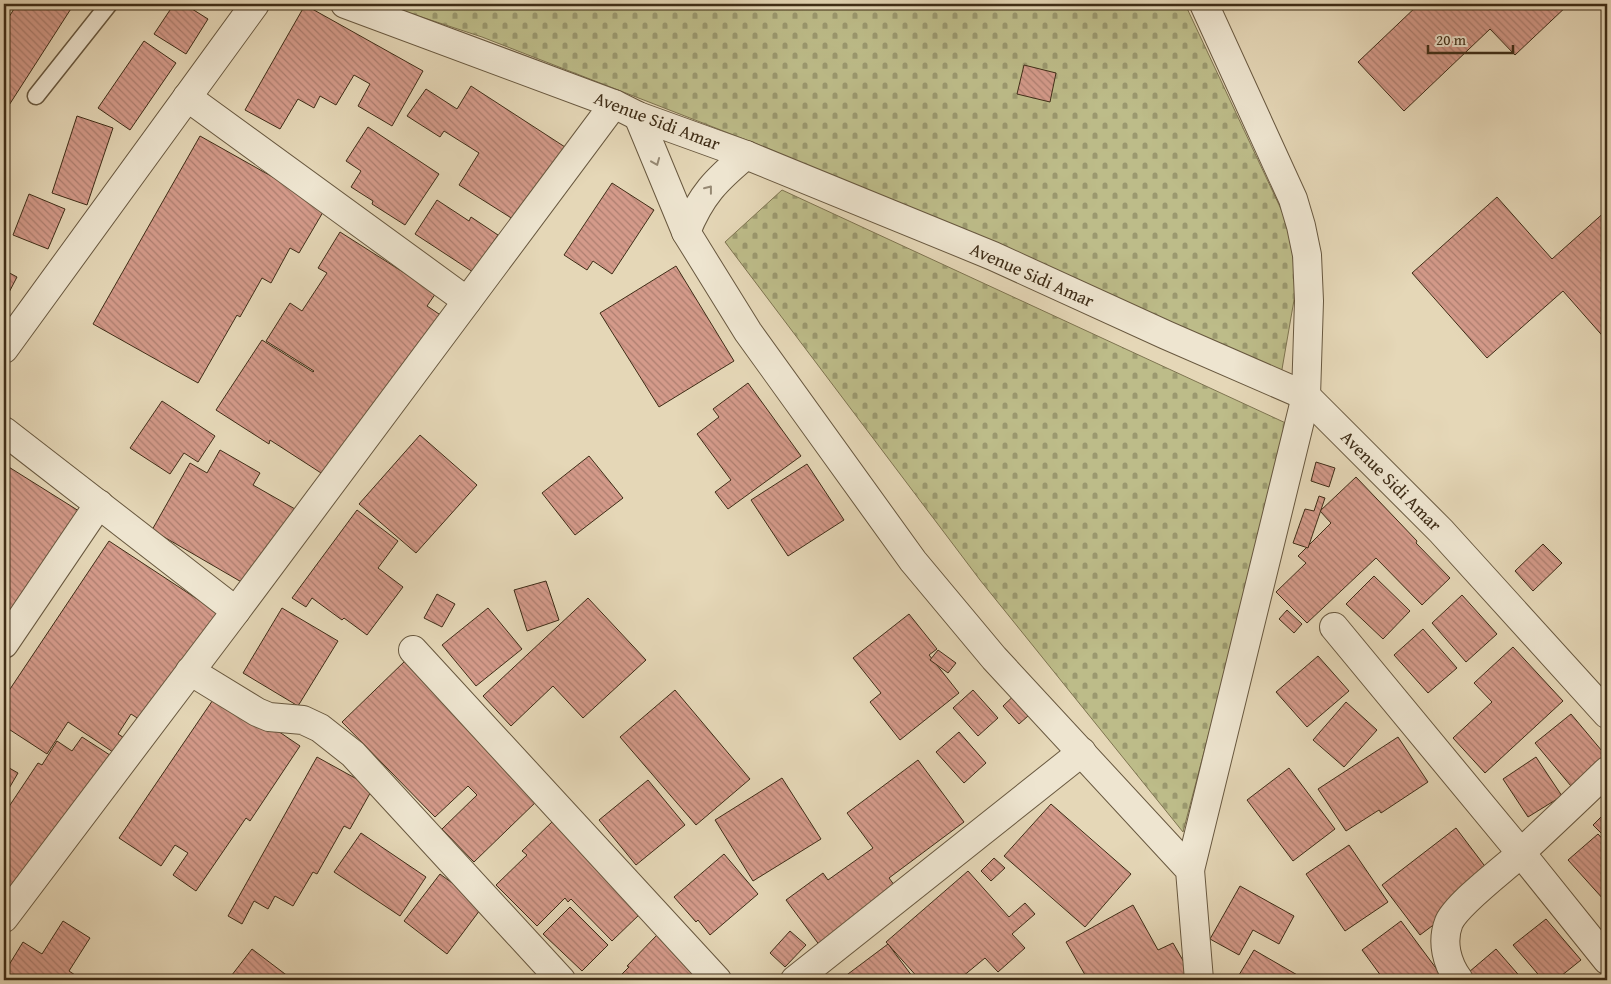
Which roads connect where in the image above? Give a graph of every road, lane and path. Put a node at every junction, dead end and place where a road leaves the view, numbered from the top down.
1 (109, 4) edge
2 (255, 4) edge
3 (345, 4) edge
4 (1204, 4) edge
5 (36, 96) dead end
6 (187, 98) junction
7 (614, 104) junction
8 (638, 116) junction
9 (746, 154) junction
10 (686, 232) junction
11 (467, 300) junction
12 (4, 349) edge
13 (1306, 396) junction
14 (4, 431) edge
15 (99, 504) junction
16 (236, 611) junction
17 (1334, 627) dead end
18 (4, 644) edge
19 (413, 650) dead end
20 (190, 671) junction
21 (1607, 714) edge
22 (1082, 752) junction
23 (1607, 771) edge
24 (1521, 853) junction
25 (1190, 870) junction
26 (4, 918) edge
27 (1607, 960) edge
28 (562, 980) edge
29 (717, 980) edge
30 (795, 980) edge
31 (1199, 980) edge
32 (1458, 980) edge

1 - 5 lane
2 - 6 street
3 - 7 street, Avenue Sidi Amar
4 - 13 street
6 - 11 street
6 - 12 street
7 - 8 street, Avenue Sidi Amar
7 - 11 street
8 - 9 street, Avenue Sidi Amar
8 -> 10 street
10 -> 9 street
9 - 13 street, Avenue Sidi Amar
10 - 22 street
11 - 16 street
13 - 21 street, Avenue Sidi Amar
13 - 25 street
14 - 15 street
15 - 16 street
15 - 18 street
16 - 20 street
17 - 24 street
19 - 29 street
20 - 26 street
20 - 28 street
22 - 25 street
22 - 30 street
23 - 24 street
24 - 27 street
24 - 32 street
25 - 31 street

